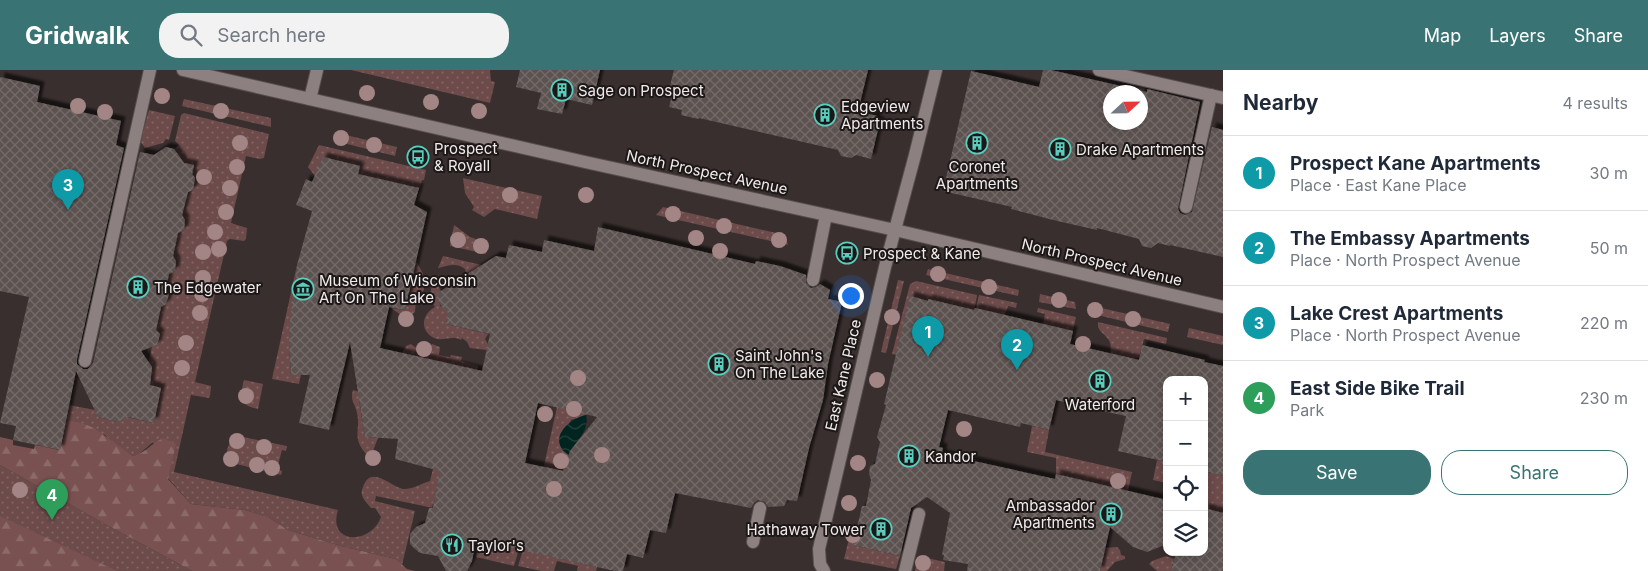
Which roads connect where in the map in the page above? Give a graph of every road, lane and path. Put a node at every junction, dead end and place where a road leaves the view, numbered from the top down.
1 (150, 70) edge
2 (183, 70) edge
3 (317, 70) edge
4 (936, 70) edge
5 (1099, 70) edge
6 (1217, 97) edge
7 (310, 99) junction
8 (1186, 207) dead end
9 (826, 215) junction
10 (895, 230) junction
11 (813, 280) dead end
12 (1223, 307) edge
13 (85, 361) dead end
14 (760, 508) dead end
15 (919, 514) dead end
16 (753, 542) dead end
17 (824, 571) edge
18 (905, 571) edge

1 - 13 main road
2 - 7 main road, North Prospect Avenue
3 - 7 main road
4 - 10 main road, East Kane Place
5 - 6 main road
6 - 8 main road
7 - 9 main road, North Prospect Avenue
9 - 10 main road, North Prospect Avenue
9 - 11 main road
10 - 12 main road, North Prospect Avenue
10 - 17 main road, East Kane Place
14 - 16 main road
15 - 18 main road

